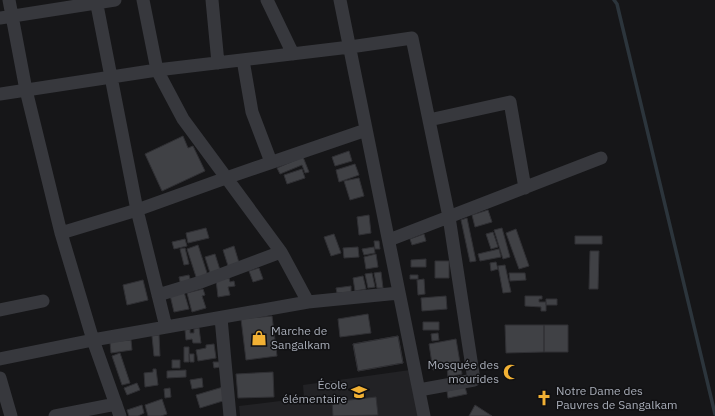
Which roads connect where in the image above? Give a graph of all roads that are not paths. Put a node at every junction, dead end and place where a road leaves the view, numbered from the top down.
1 (9, 0) edge
2 (115, 0) edge
3 (143, 0) edge
4 (212, 0) edge
5 (267, 0) edge
6 (340, 0) edge
7 (96, 2) edge
8 (6, 17) edge
9 (350, 47) junction
10 (293, 54) junction
11 (243, 60) junction
12 (218, 63) junction
13 (157, 70) junction
14 (111, 78) junction
15 (26, 90) junction
16 (0, 94) edge
17 (429, 120) junction
18 (366, 130) junction
19 (601, 158) dead end
20 (271, 162) junction
21 (226, 178) junction
22 (525, 188) junction
23 (137, 210) junction
24 (449, 217) junction
25 (61, 233) junction
26 (389, 240) junction
27 (281, 252) junction
28 (399, 293) junction
29 (158, 295) junction
30 (43, 301) dead end
31 (308, 302) junction
32 (0, 310) edge
33 (221, 318) junction
34 (166, 327) junction
35 (93, 340) junction
36 (0, 359) edge
37 (0, 378) edge
38 (419, 390) junction
39 (118, 410) edge
40 (11, 416) edge
41 (55, 416) edge
42 (230, 416) edge
43 (424, 416) edge

1 - 8 street
2 - 7 street
3 - 13 street
4 - 12 street
5 - 10 street
6 - 9 street
7 - 8 street
7 - 14 street
8 - 15 street
9 - 10 street
9 - 17 street
9 - 18 street
10 - 11 street
11 - 12 street
11 - 20 street
12 - 13 street
13 - 14 street
13 - 21 street
14 - 15 street
14 - 23 street
15 - 16 street
15 - 25 street
17 - 22 street
17 - 24 street
18 - 20 street
18 - 26 street
19 - 22 street
20 - 21 street
21 - 23 street
21 - 27 street
22 - 24 street
23 - 25 street
23 - 29 street
24 - 26 street
24 - 38 street
25 - 35 street
26 - 28 street
27 - 29 street
27 - 31 street
28 - 31 street
28 - 38 street
29 - 34 street
30 - 32 street
31 - 33 street
33 - 34 street
33 - 42 street
34 - 35 street
35 - 36 street
35 - 39 street
37 - 40 street
38 - 43 street
39 - 41 street

